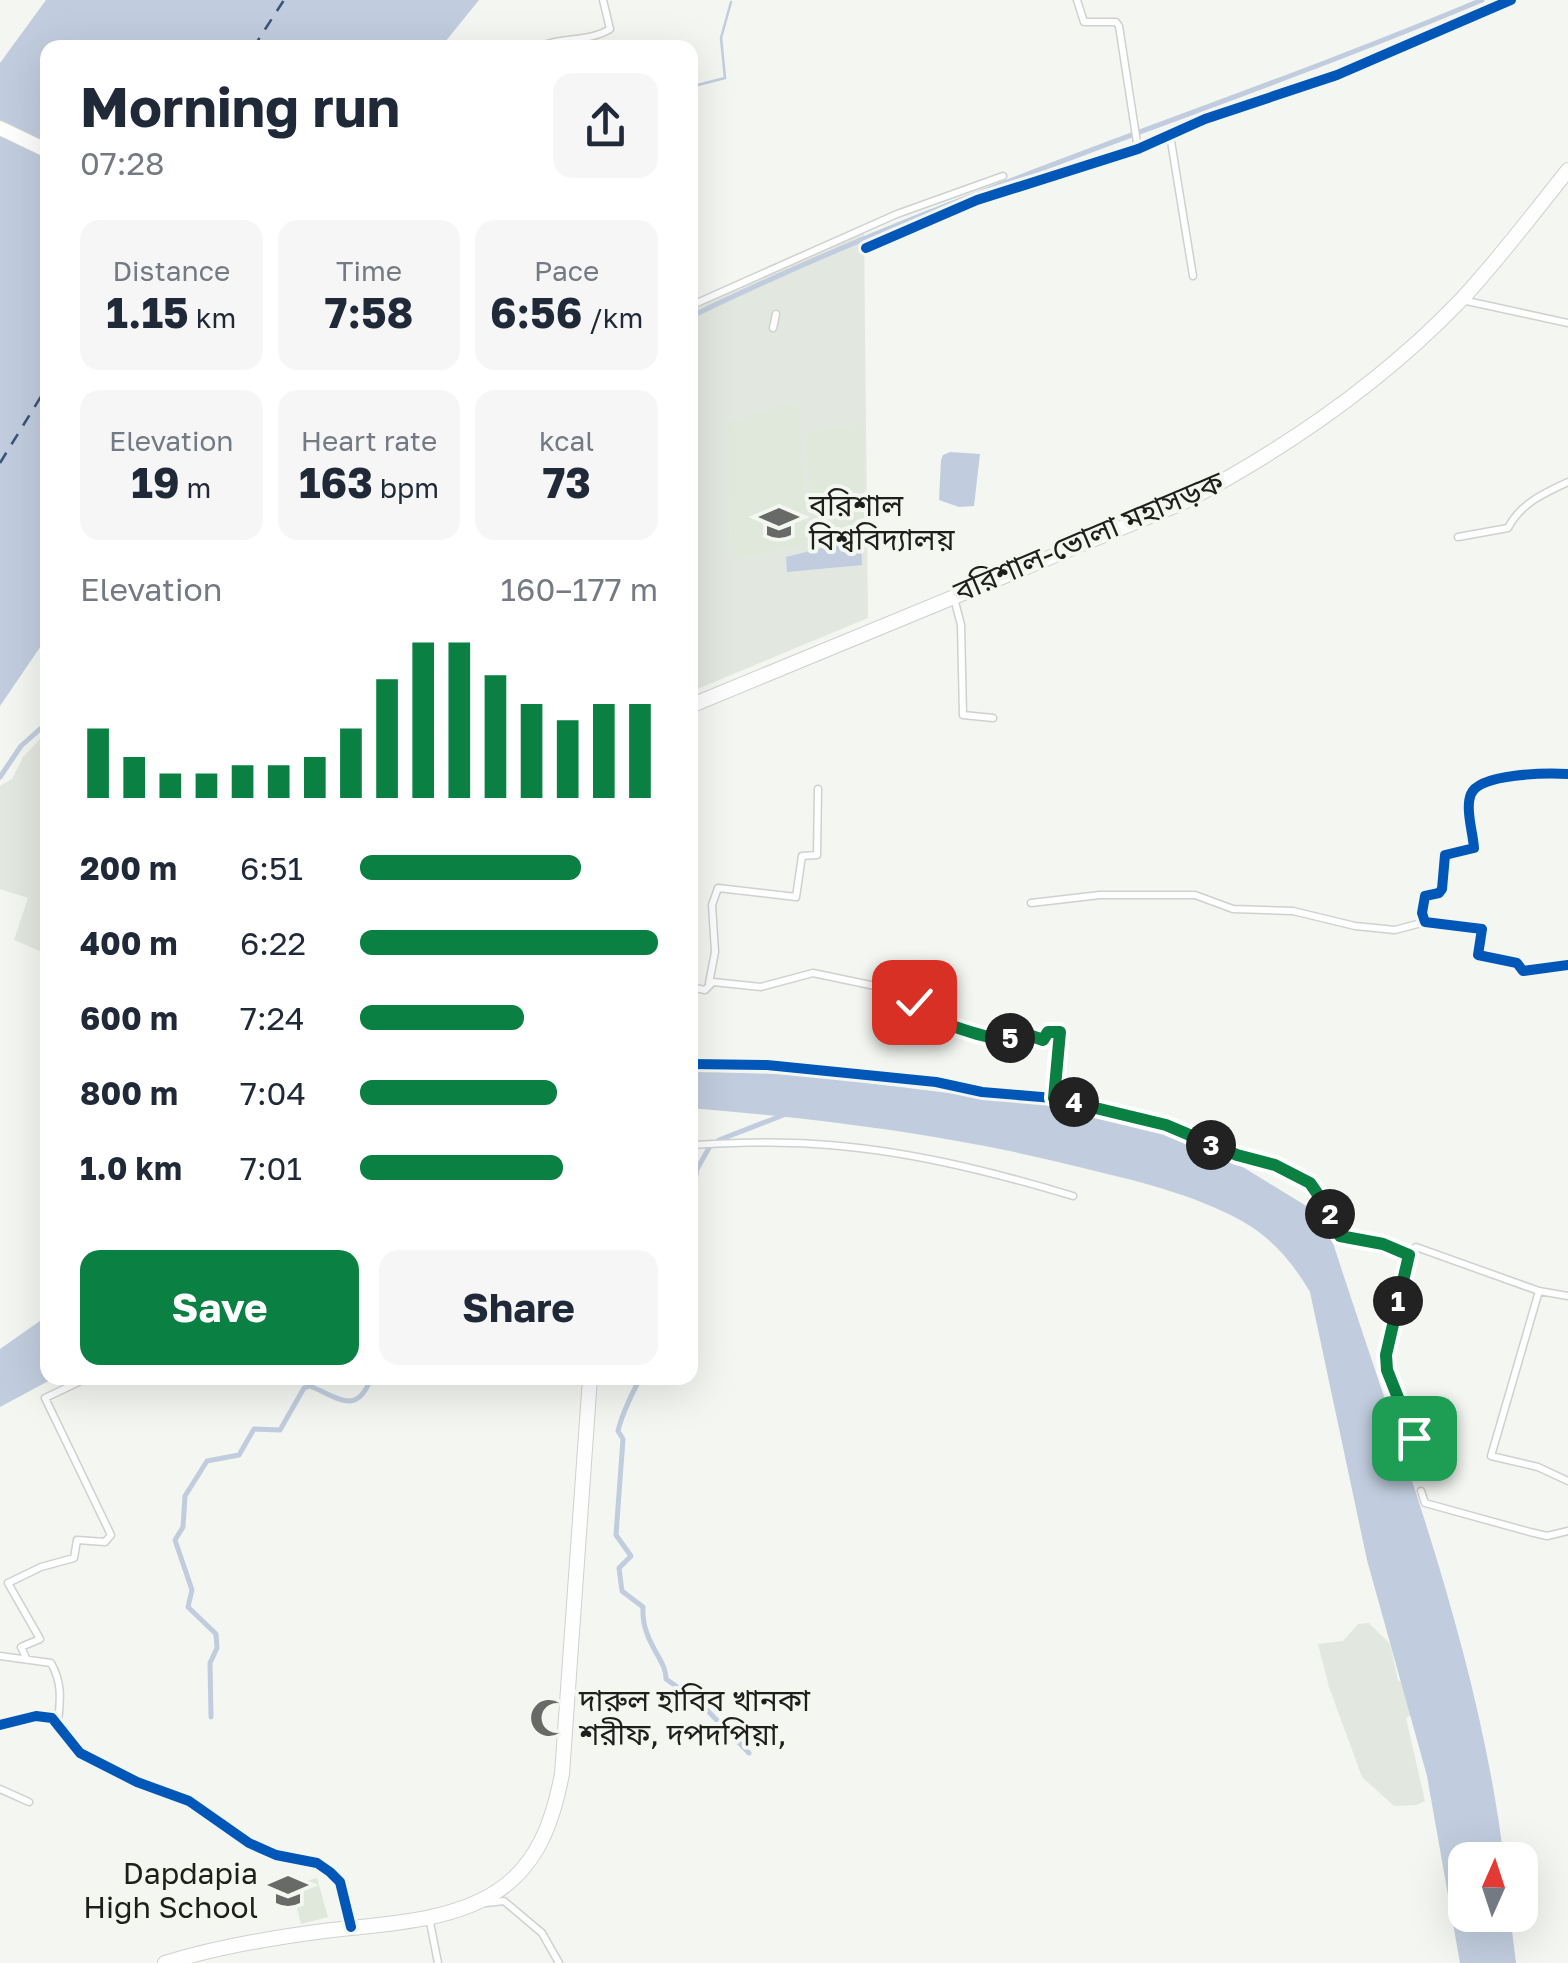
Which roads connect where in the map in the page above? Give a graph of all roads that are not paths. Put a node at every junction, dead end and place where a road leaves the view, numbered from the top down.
1 (604, 0) edge
2 (1077, 0) edge
3 (1511, 0) edge
4 (552, 40) edge
5 (0, 128) edge
6 (1170, 134) junction
7 (1138, 146) junction
8 (40, 147) edge
9 (1568, 170) edge
10 (1003, 176) dead end
11 (866, 248) dead end
12 (1193, 276) dead end
13 (1461, 300) junction
14 (698, 302) edge
15 (776, 314) dead end
16 (1568, 323) edge
17 (773, 328) dead end
18 (1568, 482) edge
19 (1458, 537) dead end
20 (953, 594) junction
21 (698, 703) edge
22 (993, 718) dead end
23 (1568, 774) edge
24 (818, 789) dead end
25 (1031, 904) dead end
26 (1425, 922) junction
27 (1568, 965) edge
28 (709, 984) junction
29 (698, 988) edge
30 (698, 1064) edge
31 (1054, 1098) junction
32 (698, 1145) edge
33 (1074, 1196) dead end
34 (1416, 1248) dead end
35 (1539, 1292) junction
36 (1568, 1296) edge
37 (72, 1385) edge
38 (590, 1385) edge
39 (1435, 1468) dead end
40 (1568, 1481) edge
41 (1420, 1491) dead end
42 (1568, 1531) edge
43 (0, 1656) edge
44 (26, 1658) junction
45 (0, 1725) edge
46 (58, 1725) junction
47 (0, 1789) edge
48 (28, 1802) dead end
49 (466, 1906) junction
50 (429, 1916) junction
51 (351, 1928) junction
52 (165, 1963) edge
53 (438, 1963) edge
54 (559, 1963) edge

1 - 4 street
2 - 7 street
3 - 6 street
5 - 8 highway
6 - 7 street
6 - 12 street
7 - 11 street
9 - 13 highway, বরিশাল-ভোলা মহাসড়ক
10 - 14 street
13 - 16 street
13 - 20 highway, বরিশাল-ভোলা মহাসড়ক
15 - 17 street
18 - 19 street
20 - 21 highway, বরিশাল-ভোলা মহাসড়ক
20 - 22 street
23 - 26 street
24 - 28 street
25 - 26 street
26 - 27 street
28 - 29 street
28 - 31 street
30 - 31 street
31 - 39 street
32 - 33 street
34 - 35 street
35 - 36 street
35 - 40 street
37 - 44 street
38 - 49 highway
41 - 42 street
43 - 44 street
44 - 46 street
45 - 46 street
46 - 51 street
47 - 48 street
49 - 50 highway
49 - 54 street
50 - 51 highway
50 - 53 street
51 - 52 highway

